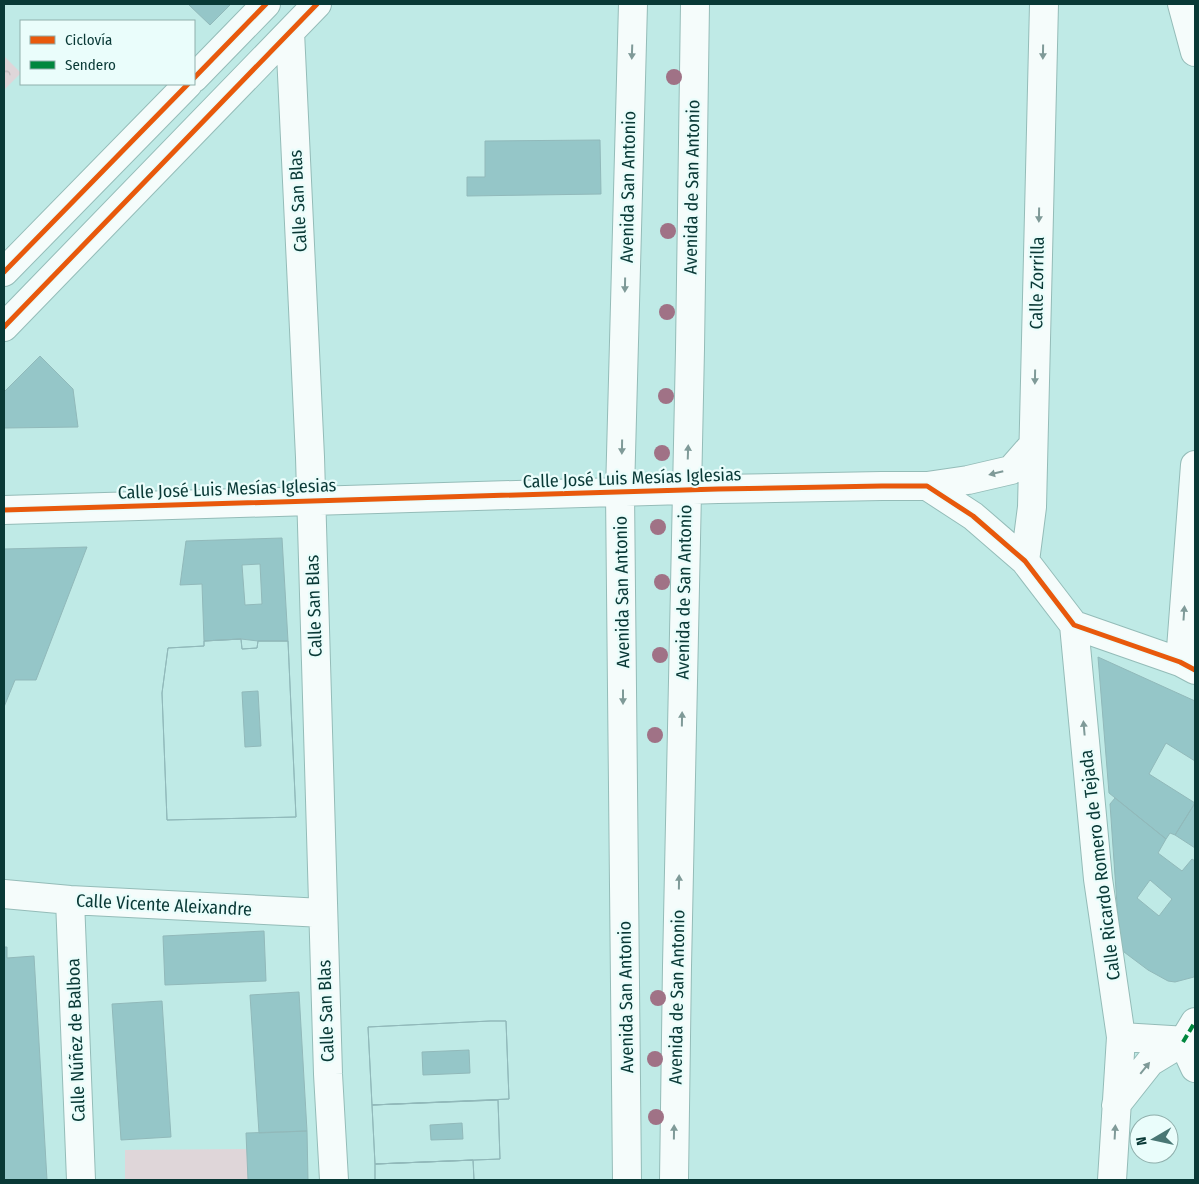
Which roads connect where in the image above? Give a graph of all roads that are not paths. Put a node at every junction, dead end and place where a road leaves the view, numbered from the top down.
1 (266, 4) edge
2 (317, 4) edge
3 (633, 4) edge
4 (695, 4) edge
5 (1044, 4) edge
6 (1182, 4) edge
7 (290, 32) junction
8 (1195, 52) edge
9 (195, 77) edge
10 (187, 85) edge
11 (4, 272) edge
12 (4, 327) edge
13 (1033, 445) junction
14 (1195, 465) edge
15 (927, 486) junction
16 (686, 490) junction
17 (620, 492) junction
18 (311, 500) junction
19 (4, 510) edge
20 (1025, 561) junction
21 (1074, 625) junction
22 (1188, 666) edge
23 (4, 894) edge
24 (70, 900) junction
25 (324, 913) junction
26 (1191, 1035) edge
27 (1121, 1037) junction
28 (1195, 1068) edge
29 (1116, 1105) junction
30 (81, 1180) edge
31 (334, 1180) edge
32 (628, 1180) edge
33 (674, 1180) edge
34 (1112, 1180) edge

1 - 9 street
2 - 7 street
3 -> 17 street, Avenida San Antonio
16 -> 4 street, Avenida de San Antonio
5 -> 13 street, Calle Zorrilla
6 - 8 street
7 - 12 street
7 - 18 street, Calle San Blas
10 - 11 street
13 -> 15 street, Calle José Luis Mesías Iglesias
13 - 20 street, Calle Zorrilla
22 -> 14 street
15 - 16 street, Calle José Luis Mesías Iglesias
15 - 20 street
16 - 17 street, Calle José Luis Mesías Iglesias
33 -> 16 street, Avenida de San Antonio
17 - 18 street, Calle José Luis Mesías Iglesias
17 -> 32 street, Avenida San Antonio
18 - 19 street, Calle José Luis Mesías Iglesias
18 - 25 street, Calle San Blas
20 - 21 street
21 - 22 street
27 -> 21 street, Calle Ricardo Romero de Tejada
23 - 24 street, Calle Vicente Aleixandre
24 - 25 street, Calle Vicente Aleixandre
24 - 30 street, Calle Núñez de Balboa
25 - 31 street, Calle San Blas
26 - 27 street
26 - 28 street
29 -> 26 street
27 - 29 street, Calle Ricardo Romero de Tejada
34 -> 29 street, Calle Ricardo Romero de Tejada

